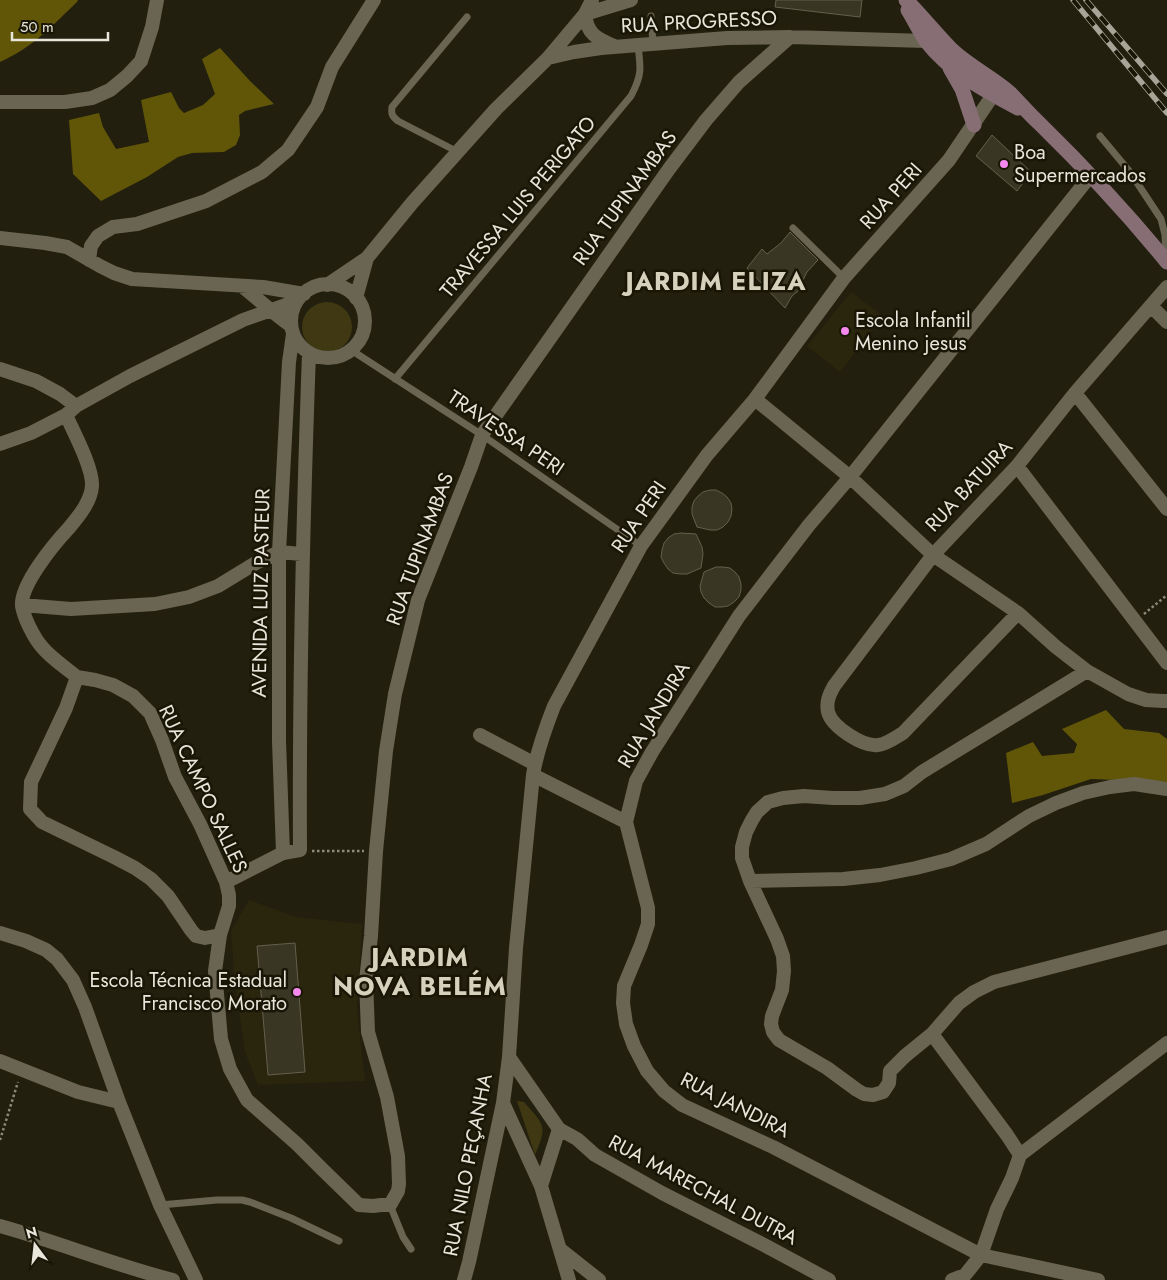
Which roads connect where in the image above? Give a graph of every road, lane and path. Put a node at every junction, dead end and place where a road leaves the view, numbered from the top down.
1 (157, 0) edge
2 (374, 0) edge
3 (592, 0) edge
4 (632, 0) edge
5 (904, 0) edge
6 (585, 14) junction
7 (651, 16) dead end
8 (467, 17) dead end
9 (790, 37) junction
10 (933, 39) junction
11 (653, 44) junction
12 (638, 46) junction
13 (617, 47) junction
14 (548, 58) junction
15 (948, 64) junction
16 (997, 91) junction
17 (0, 102) edge
18 (974, 125) junction
19 (1100, 136) dead end
20 (458, 152) junction
21 (1091, 175) junction
22 (793, 228) dead end
23 (0, 238) edge
24 (367, 258) junction
25 (89, 260) junction
26 (1166, 261) edge
27 (844, 278) junction
28 (327, 285) junction
29 (241, 286) junction
30 (1167, 287) edge
31 (300, 298) junction
32 (356, 298) junction
33 (1151, 306) junction
34 (270, 310) junction
35 (1167, 322) edge
36 (292, 330) junction
37 (351, 350) junction
38 (309, 353) junction
39 (0, 369) edge
40 (395, 379) junction
41 (1075, 393) junction
42 (755, 400) junction
43 (71, 411) junction
44 (482, 435) junction
45 (0, 444) edge
46 (1017, 466) junction
47 (850, 477) junction
48 (1167, 509) edge
49 (641, 546) junction
50 (279, 552) junction
51 (302, 554) junction
52 (933, 555) junction
53 (1167, 595) edge
54 (22, 605) junction
55 (1018, 613) junction
56 (1135, 621) junction
57 (1167, 663) edge
58 (1088, 671) junction
59 (77, 678) junction
60 (1167, 701) edge
61 (480, 735) dead end
62 (534, 770) junction
63 (1167, 789) edge
64 (626, 822) junction
65 (300, 850) junction
66 (376, 852) junction
67 (283, 853) junction
68 (750, 881) junction
69 (226, 882) junction
70 (0, 933) edge
71 (220, 935) junction
72 (1167, 937) edge
73 (932, 1034) junction
74 (1167, 1044) edge
75 (509, 1058) junction
76 (0, 1061) edge
77 (22, 1070) junction
78 (120, 1102) junction
79 (503, 1102) junction
80 (559, 1128) junction
81 (0, 1140) edge
82 (1020, 1155) junction
83 (541, 1186) junction
84 (160, 1205) junction
85 (390, 1205) junction
86 (0, 1226) edge
87 (339, 1241) dead end
88 (411, 1249) dead end
89 (561, 1250) junction
90 (981, 1255) junction
91 (173, 1280) edge
92 (196, 1280) edge
93 (464, 1280) edge
94 (568, 1280) edge
95 (599, 1280) edge
96 (829, 1280) edge
97 (952, 1280) edge
98 (1098, 1280) edge

1 - 17 street
2 - 25 street
3 - 6 street
4 - 6 street
5 - 10 main road
6 - 13 street
6 - 14 street
7 - 11 lane
8 - 20 lane
9 - 10 street, RUA PROGRESSO
9 - 11 street, RUA PROGRESSO
9 - 44 street, RUA TUPINAMBAS
10 - 15 main road
10 - 16 main road
11 - 12 street, RUA PROGRESSO
12 - 13 street, RUA PROGRESSO
12 - 40 lane, TRAVESSA LUIS PERIGATO
13 - 14 street, RUA PROGRESSO
14 - 20 street
15 - 16 main road
15 - 18 main road
16 - 18 street, RUA PERI
16 - 21 main road
18 - 27 street, RUA PERI
19 - 26 lane
20 - 24 street
21 - 26 main road
21 - 47 street, RUA JANDIRA
22 - 27 lane
23 - 25 street
24 - 28 street
24 - 32 street
25 - 29 street
27 - 42 street, RUA PERI
28 - 31 street
28 - 32 street
29 - 31 street
29 - 34 street
30 - 33 street, RUA BATUIRA
31 - 34 street
31 - 36 street
32 - 37 street
33 - 35 street
33 - 41 street, RUA BATUIRA
34 - 36 street
34 - 43 street
36 - 38 street
36 - 50 street, AVENIDA LUIZ PASTEUR
37 - 38 street
37 - 40 lane, TRAVESSA PERI
38 - 51 street, AVENIDA LUIZ PASTEUR
39 - 43 street
40 - 44 lane, TRAVESSA PERI
41 - 46 street, RUA BATUIRA
41 - 48 street
42 - 47 street
42 - 49 street, RUA PERI
43 - 45 street
43 - 54 street
44 - 49 lane, TRAVESSA PERI
44 - 66 street, RUA TUPINAMBAS
46 - 52 street, RUA BATUIRA
46 - 56 street
47 - 52 street
47 - 64 street, RUA JANDIRA
49 - 62 street, RUA PERI
50 - 51 street
50 - 54 street
50 - 67 street, AVENIDA LUIZ PASTEUR
51 - 65 street, AVENIDA LUIZ PASTEUR
52 - 55 street
52 - 55 street, RUA BATUIRA
53 - 56 path
54 - 59 street
55 - 58 street
56 - 57 street
58 - 60 street
58 - 68 street
59 - 69 street, RUA CAMPO SALLES
59 - 71 street
61 - 62 street
62 - 64 street
62 - 75 street, RUA PERI
63 - 68 street
64 - 90 street, RUA JANDIRA
65 - 66 path
65 - 67 street
66 - 85 street, RUA TUPINAMBAS
67 - 69 street
68 - 73 street
69 - 71 street, RUA CAMPO SALLES
70 - 78 street
71 - 85 street, RUA CAMPO SALLES
72 - 73 street
73 - 82 street
74 - 82 street
75 - 79 street, RUA NILO PEÇANHA
75 - 80 street, RUA MARECHAL DUTRA
76 - 77 street
77 - 78 street
77 - 81 path
78 - 84 street
79 - 83 street
79 - 93 street, RUA NILO PEÇANHA
80 - 83 street
80 - 96 street, RUA MARECHAL DUTRA
82 - 90 street
83 - 89 street
84 - 87 lane
84 - 92 street
85 - 88 lane
86 - 91 street
89 - 94 street
89 - 95 street
90 - 97 street
90 - 98 street, RUA JANDIRA

